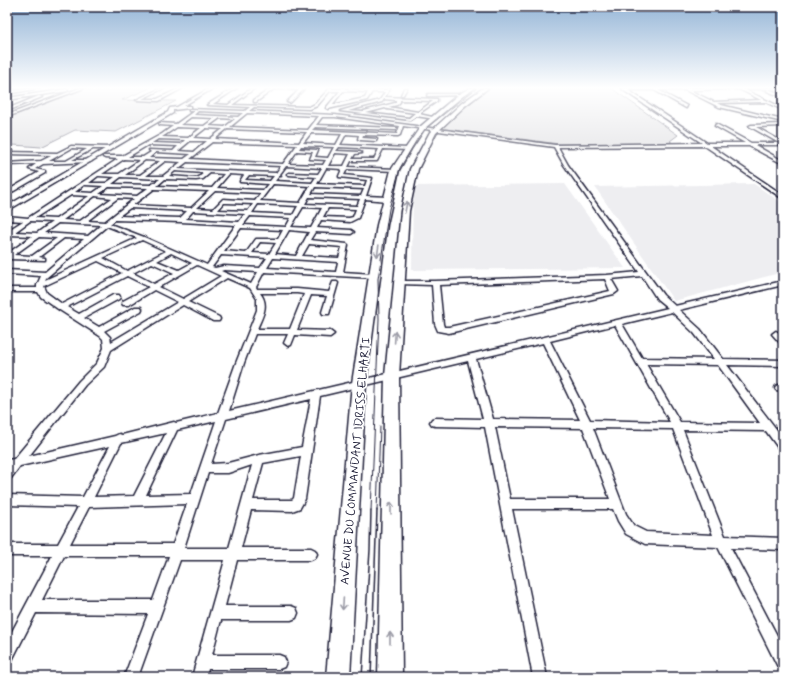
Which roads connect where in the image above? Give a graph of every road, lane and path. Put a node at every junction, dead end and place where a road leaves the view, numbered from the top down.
1 (158, 120) edge
2 (165, 120) edge
3 (184, 120) edge
4 (215, 120) edge
5 (236, 120) edge
6 (320, 120) edge
7 (354, 120) edge
8 (360, 120) edge
9 (428, 120) edge
10 (438, 120) edge
11 (440, 120) edge
12 (671, 120) edge
13 (435, 123) junction
14 (160, 124) junction
15 (716, 125) dead end
16 (783, 125) edge
17 (177, 126) junction
18 (314, 126) junction
19 (347, 127) junction
20 (402, 127) junction
21 (423, 127) junction
22 (205, 128) junction
23 (226, 128) junction
24 (382, 128) junction
25 (310, 131) junction
26 (344, 133) junction
27 (362, 133) junction
28 (378, 134) junction
29 (398, 135) junction
30 (158, 138) junction
31 (189, 139) junction
32 (212, 140) junction
33 (376, 140) junction
34 (148, 144) junction
35 (301, 144) junction
36 (339, 144) junction
37 (750, 144) junction
38 (783, 144) edge
39 (182, 145) junction
40 (708, 145) junction
41 (363, 146) junction
42 (373, 146) junction
43 (555, 146) junction
44 (91, 147) junction
45 (382, 147) junction
46 (110, 148) junction
47 (392, 148) junction
48 (408, 149) junction
49 (297, 150) junction
50 (134, 151) junction
51 (155, 151) junction
52 (174, 152) junction
53 (334, 152) junction
54 (7, 153) edge
55 (196, 153) junction
56 (353, 153) junction
57 (360, 153) junction
58 (58, 154) junction
59 (105, 157) junction
60 (123, 158) junction
61 (144, 159) junction
62 (330, 159) junction
63 (90, 160) junction
64 (164, 160) junction
65 (350, 160) junction
66 (355, 160) junction
67 (187, 161) junction
68 (68, 162) junction
69 (42, 163) junction
70 (783, 163) edge
71 (7, 164) edge
72 (286, 165) junction
73 (325, 167) junction
74 (345, 168) junction
75 (174, 170) junction
76 (395, 170) junction
77 (208, 172) junction
78 (228, 172) junction
79 (248, 173) junction
80 (289, 174) dead end
81 (99, 175) junction
82 (279, 175) junction
83 (300, 175) junction
84 (121, 176) junction
85 (320, 176) junction
86 (141, 177) junction
87 (164, 178) junction
88 (272, 183) junction
89 (85, 184) junction
90 (293, 184) junction
91 (109, 185) junction
92 (314, 185) junction
93 (153, 187) junction
94 (366, 188) junction
95 (213, 190) junction
96 (265, 192) junction
97 (7, 193) edge
98 (70, 193) junction
99 (95, 195) junction
100 (308, 195) junction
101 (117, 196) junction
102 (363, 197) junction
103 (783, 197) edge
104 (139, 198) junction
105 (388, 198) junction
106 (258, 202) junction
107 (280, 204) junction
108 (302, 205) junction
109 (128, 206) junction
110 (326, 206) junction
111 (9, 207) edge
112 (359, 208) junction
113 (192, 210) junction
114 (214, 211) junction
115 (249, 213) junction
116 (273, 216) junction
117 (7, 217) edge
118 (295, 217) junction
119 (113, 218) junction
120 (320, 218) junction
121 (30, 219) junction
122 (181, 220) junction
123 (59, 221) junction
124 (82, 222) junction
125 (106, 224) junction
126 (239, 225) junction
127 (288, 229) junction
128 (314, 230) junction
129 (351, 232) dead end
130 (8, 233) edge
131 (39, 235) junction
132 (63, 236) junction
133 (89, 238) junction
134 (142, 238) junction
135 (280, 241) junction
136 (307, 242) junction
137 (171, 251) junction
138 (218, 253) junction
139 (247, 255) junction
140 (271, 256) junction
141 (7, 257) edge
142 (33, 258) junction
143 (98, 258) junction
144 (298, 258) junction
145 (43, 259) dead end
146 (341, 260) junction
147 (152, 261) junction
148 (198, 262) junction
149 (208, 267) junction
150 (216, 270) junction
151 (262, 271) junction
152 (7, 272) edge
153 (127, 273) junction
154 (179, 273) junction
155 (47, 274) junction
156 (643, 274) junction
157 (227, 275) junction
158 (339, 275) junction
159 (374, 276) junction
160 (607, 277) junction
161 (399, 282) junction
162 (335, 283) dead end
163 (435, 283) junction
164 (783, 283) edge
165 (40, 287) junction
166 (154, 287) junction
167 (254, 289) junction
168 (7, 290) edge
169 (308, 293) junction
170 (332, 294) junction
171 (183, 302) junction
172 (126, 303) junction
173 (61, 307) junction
174 (138, 308) junction
175 (671, 309) junction
176 (145, 312) dead end
177 (326, 312) dead end
178 (78, 318) junction
179 (216, 319) dead end
180 (617, 322) junction
181 (98, 331) junction
182 (253, 332) junction
183 (293, 332) junction
184 (330, 334) dead end
185 (776, 334) dead end
186 (546, 339) junction
187 (783, 341) edge
188 (288, 343) dead end
189 (108, 348) junction
190 (471, 357) junction
191 (640, 361) junction
192 (720, 362) junction
193 (783, 363) edge
194 (392, 376) junction
195 (359, 383) junction
196 (316, 394) junction
197 (223, 416) junction
198 (435, 422) dead end
199 (489, 423) junction
200 (587, 425) junction
201 (174, 426) junction
202 (677, 426) junction
203 (769, 427) junction
204 (119, 438) junction
205 (783, 446) edge
206 (306, 451) junction
207 (258, 459) junction
208 (17, 462) junction
209 (7, 465) edge
210 (204, 469) junction
211 (7, 475) edge
212 (194, 499) junction
213 (7, 500) edge
214 (138, 500) junction
215 (87, 502) junction
216 (505, 504) junction
217 (617, 504) junction
218 (246, 505) junction
219 (722, 542) junction
220 (783, 544) edge
221 (63, 549) junction
222 (7, 550) edge
223 (176, 552) junction
224 (233, 554) junction
225 (311, 554) dead end
226 (33, 606) junction
227 (156, 607) junction
228 (217, 613) junction
229 (291, 613) dead end
230 (7, 655) edge
231 (203, 662) junction
232 (279, 662) dead end
233 (783, 662) edge
234 (131, 677) edge
235 (199, 677) edge
236 (338, 677) edge
237 (390, 677) edge
238 (540, 677) edge

1 - 46 street
2 - 14 street
3 - 17 street
4 - 22 street
5 - 23 street
6 - 18 street
7 - 19 street
8 - 20 street
9 - 13 street
10 - 13 main road, AVENUE DU COMMANDANT IDRISS ELHARTI
11 - 13 main road, AVENUE DU COMMANDANT IDRISS ELHARTI
12 - 40 street
13 - 21 main road, AVENUE DU COMMANDANT IDRISS ELHARTI
13 - 21 street
13 - 43 street
161 -> 13 main road, AVENUE DU COMMANDANT IDRISS ELHARTI
14 - 17 street
14 - 59 street
15 - 37 street
16 - 38 street
17 - 22 street
17 - 30 street
18 - 19 street
18 - 25 street
19 - 24 street
19 - 26 street
20 - 21 street
20 - 24 street
20 - 29 street
21 - 48 main road, AVENUE DU COMMANDANT IDRISS ELHARTI
22 - 23 street
22 - 31 street
23 - 25 street
23 - 32 street
24 - 28 street
25 - 26 street
25 - 35 street
26 - 27 street
26 - 36 street
27 - 28 street
27 - 33 street
28 - 29 street
28 - 33 street
29 - 47 street
30 - 31 street
30 - 34 street
31 - 32 street
31 - 39 street
32 - 35 street
32 - 55 street
33 - 42 street
34 - 39 street
34 - 50 street
35 - 36 street
35 - 49 street
36 - 41 street
36 - 53 street
37 - 38 street
37 - 40 street
37 - 70 street
39 - 52 street
40 - 43 street
40 - 103 street
41 - 42 street
41 - 57 street
42 - 45 street
43 - 156 street
44 - 46 street
44 - 58 street
44 - 68 street
45 - 47 street
45 - 66 street
46 - 63 street
47 - 48 street
48 - 76 main road, AVENUE DU COMMANDANT IDRISS ELHARTI
49 - 62 street
49 - 72 street
50 - 51 street
50 - 60 street
51 - 52 street
51 - 61 street
52 - 55 street
53 - 56 street
53 - 62 street
54 - 58 street
55 - 67 street
56 - 57 street
56 - 65 street
57 - 66 street
58 - 69 street
59 - 60 street
59 - 117 street
60 - 61 street
60 - 81 street
61 - 64 street
61 - 84 street
62 - 73 street
63 - 68 street
63 - 111 street
64 - 67 street
64 - 86 street
65 - 66 street
65 - 74 street
67 - 72 street
67 - 75 street
68 - 69 street
69 - 71 street
69 - 97 street
72 - 73 street
72 - 82 street
73 - 74 street
73 - 85 street
74 - 76 street
74 - 94 street
75 - 77 street
75 - 87 street
76 - 105 main road, AVENUE DU COMMANDANT IDRISS ELHARTI
77 - 78 street
77 - 87 street
78 - 79 street
78 - 95 street
79 - 82 street
79 - 88 street
80 - 83 street
81 - 84 street
81 - 89 street
82 - 88 street
83 - 85 street
83 - 90 street
84 - 86 street
84 - 91 street
85 - 92 street
86 - 87 street
87 - 93 street
88 - 90 street
88 - 96 street
89 - 91 street
89 - 98 street
90 - 92 street
91 - 93 street
91 - 99 street
92 - 94 street
92 - 100 street
93 - 95 street
93 - 104 street
94 - 102 street
95 - 96 street
95 - 113 street
96 - 106 street
98 - 99 street
98 - 121 street
99 - 101 street
99 - 123 street
100 - 102 street
100 - 108 street
101 - 104 street
101 - 124 street
102 - 105 street
102 - 112 street
104 - 109 street
105 -> 159 main road, AVENUE DU COMMANDANT IDRISS ELHARTI
106 - 107 street
106 - 114 street
106 - 115 street
107 - 108 street
107 - 116 street
108 - 110 street
108 - 118 street
109 - 113 street
109 - 119 street
110 - 112 street
110 - 120 street
112 - 120 street
113 - 114 street
113 - 122 street
114 - 115 street
115 - 116 street
115 - 126 street
116 - 118 street
117 - 121 street
118 - 127 street
119 - 122 street
119 - 125 street
120 - 128 street
121 - 123 street
121 - 130 street
122 - 126 street
123 - 124 street
123 - 131 street
124 - 125 street
125 - 133 street
125 - 134 street
126 - 127 street
126 - 138 street
127 - 128 street
127 - 135 street
128 - 129 street
128 - 136 street
130 - 131 street
131 - 132 street
131 - 141 street
132 - 133 street
132 - 142 street
133 - 155 street
134 - 137 street
134 - 143 street
135 - 139 street
135 - 140 street
136 - 144 street
136 - 146 street
137 - 147 street
137 - 148 street
138 - 139 street
138 - 149 street
139 - 140 street
140 - 144 street
140 - 151 street
141 - 142 street
142 - 145 street
143 - 153 street
143 - 165 street
144 - 146 street
146 - 158 street
147 - 153 street
147 - 154 street
148 - 149 street
148 - 154 street
149 - 150 street
150 - 151 street
150 - 157 street
151 - 158 street
151 - 167 street
152 - 155 street
153 - 166 street
153 - 173 street
154 - 166 street
155 - 165 street
156 - 160 street
156 - 175 street
157 - 167 street
157 - 171 street
158 - 159 street
159 - 195 main road, AVENUE DU COMMANDANT IDRISS ELHARTI
160 - 163 street
160 - 163 street
161 - 163 street
194 -> 161 main road, AVENUE DU COMMANDANT IDRISS ELHARTI
162 - 170 street
164 - 175 street
165 - 168 street
165 - 173 street
166 - 171 street
166 - 172 street
167 - 169 street
167 - 182 street
169 - 170 street
169 - 183 street
170 - 177 street
171 - 179 street
171 - 189 street
172 - 174 street
172 - 178 street
173 - 178 street
174 - 176 street
174 - 181 street
175 - 180 street
175 - 192 street
178 - 181 street
180 - 186 street
180 - 191 street
181 - 189 street
182 - 183 street
182 - 197 street
183 - 184 street
183 - 188 street
185 - 187 street
186 - 190 street
186 - 200 street
189 - 208 street
190 - 194 street
190 - 199 street
191 - 192 street
191 - 202 street
192 - 193 street
192 - 203 street
194 - 195 street
237 -> 194 main road, AVENUE DU COMMANDANT IDRISS ELHARTI
195 - 196 street
195 -> 236 main road, AVENUE DU COMMANDANT IDRISS ELHARTI
196 - 197 street
196 - 206 street
197 - 201 street
197 - 210 street
198 - 199 street
199 - 200 street
199 - 216 street
200 - 202 street
200 - 217 street
201 - 204 street
201 - 214 street
202 - 203 street
202 - 219 street
203 - 205 street
204 - 208 street
204 - 215 street
206 - 207 street
206 - 218 street
207 - 210 street
207 - 218 street
208 - 209 street
208 - 211 street
210 - 212 street
212 - 214 street
212 - 223 street
213 - 215 street
214 - 215 street
215 - 221 street
216 - 217 street
216 - 238 street
217 - 219 street
218 - 224 street
219 - 220 street
219 - 233 street
221 - 222 street
221 - 223 street
221 - 226 street
223 - 224 street
223 - 227 street
224 - 225 street
224 - 228 street
226 - 227 street
226 - 230 street
227 - 234 street
228 - 229 street
228 - 231 street
231 - 232 street
231 - 235 street

